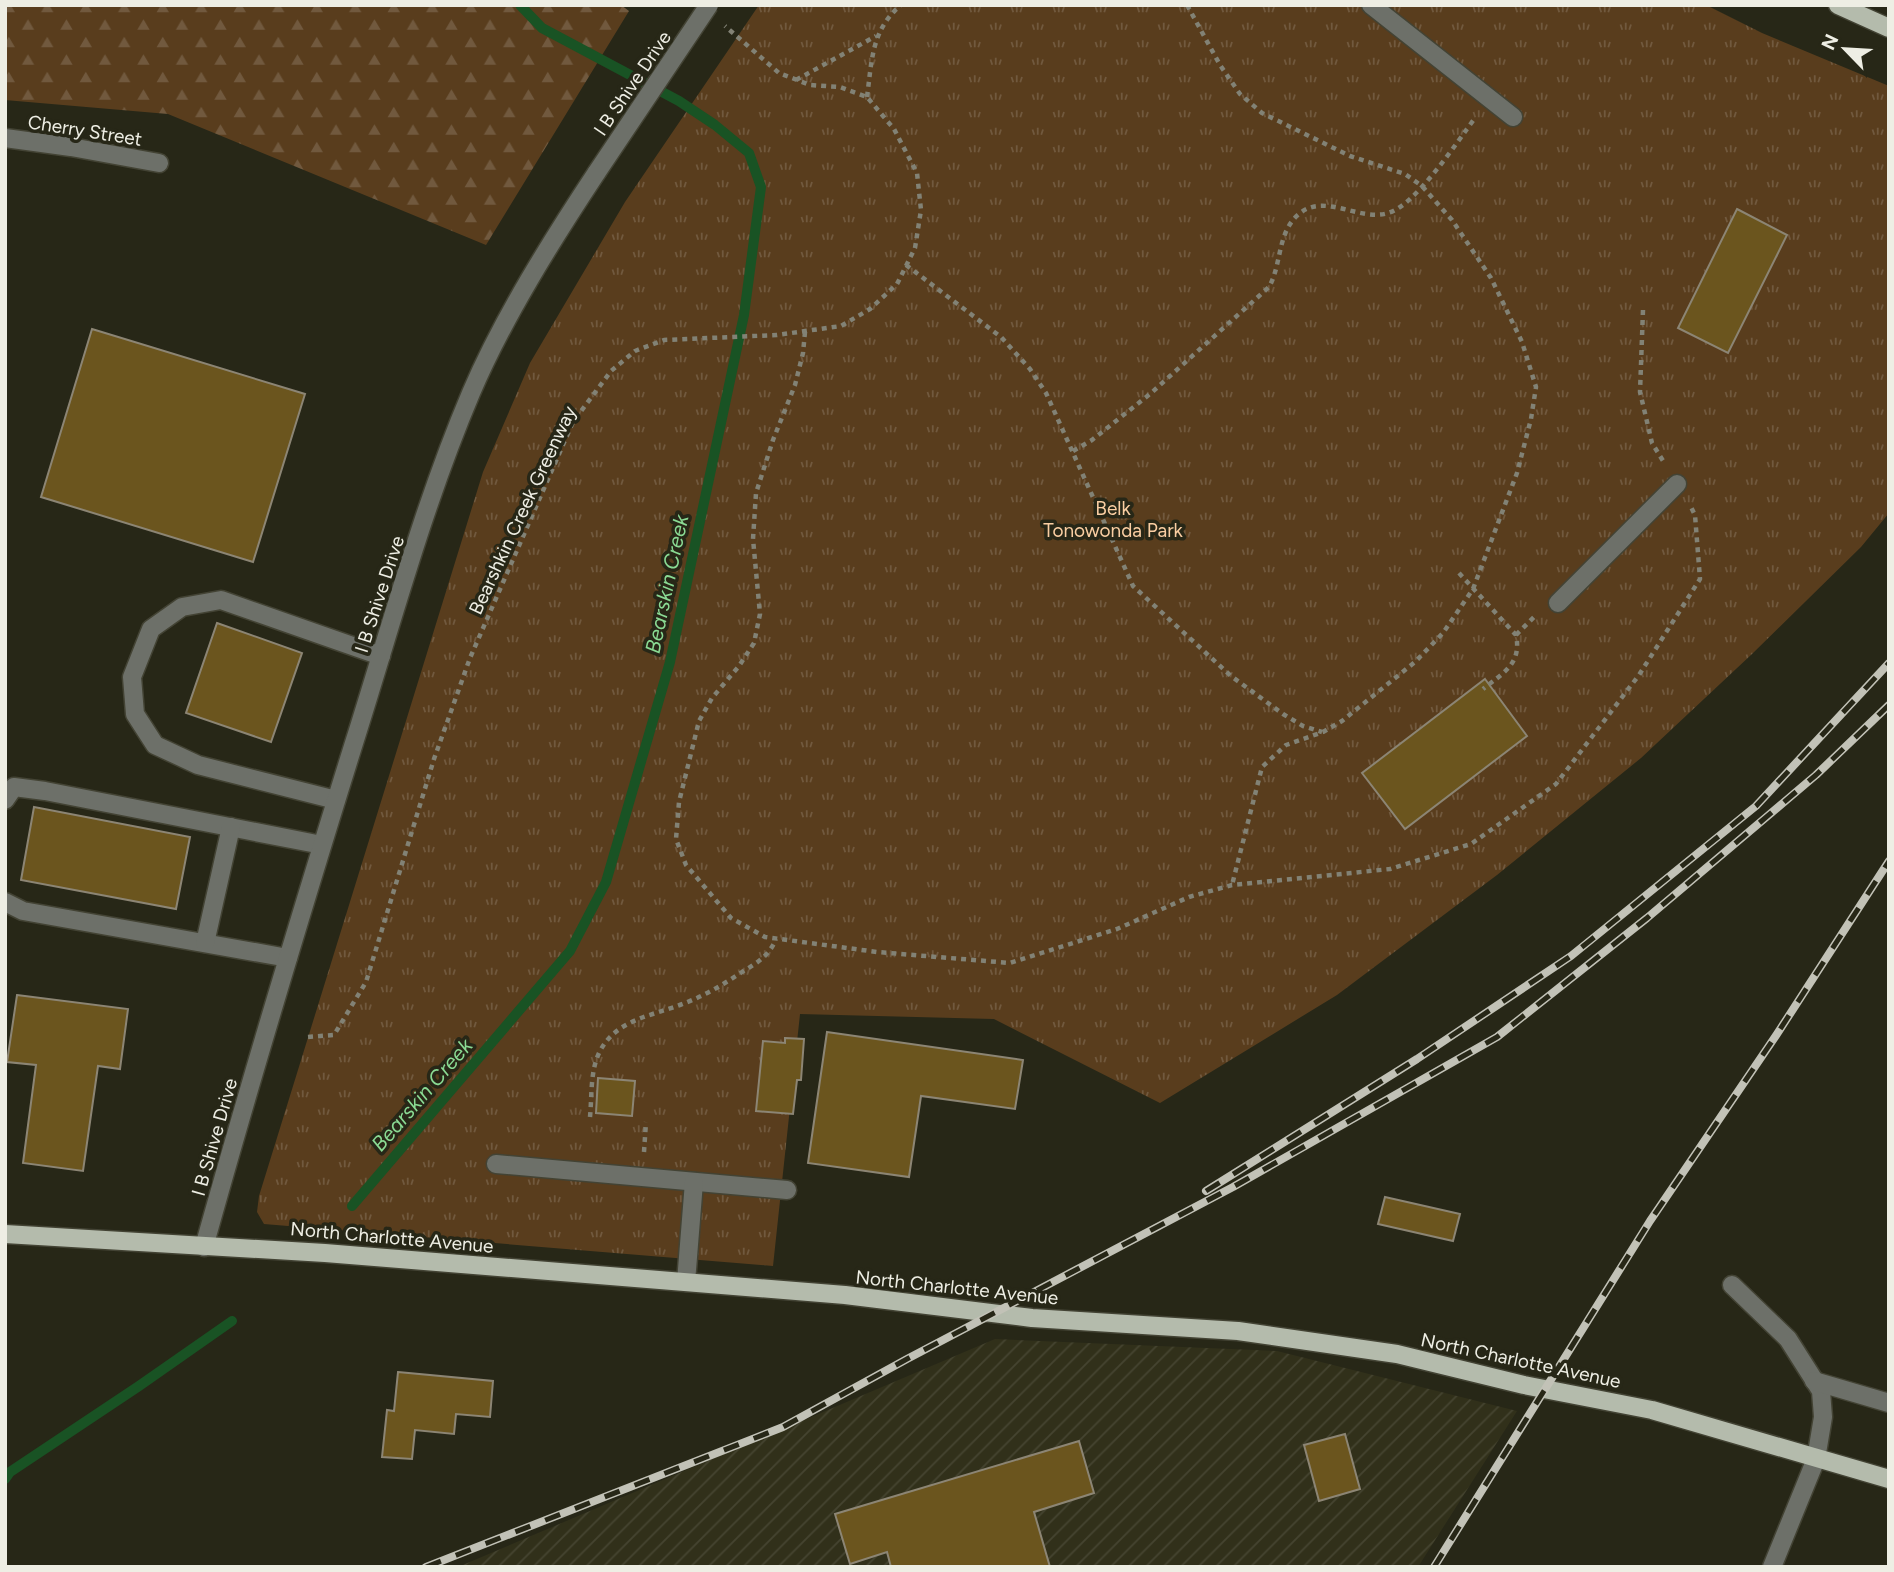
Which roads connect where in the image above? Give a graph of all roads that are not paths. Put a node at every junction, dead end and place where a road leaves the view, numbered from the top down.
1 (709, 5) edge
2 (1371, 5) edge
3 (1839, 5) edge
4 (1889, 28) edge
5 (1513, 117) dead end
6 (5, 138) edge
7 (159, 163) dead end
8 (1677, 484) road end
9 (1558, 603) dead end
10 (381, 656) junction
11 (5, 800) edge
12 (336, 800) junction
13 (231, 827) junction
14 (322, 845) junction
15 (5, 902) edge
16 (205, 943) junction
17 (288, 958) junction
18 (496, 1164) dead end
19 (694, 1182) junction
20 (787, 1190) dead end
21 (5, 1234) edge
22 (204, 1247) junction
23 (685, 1282) junction
24 (1732, 1284) dead end
25 (1815, 1381) junction
26 (1889, 1403) edge
27 (1816, 1459) junction
28 (1889, 1479) edge
29 (1772, 1567) edge

1 - 10 street, I B Shive Drive, bridge
2 - 5 street
3 - 4 main road
6 - 7 street, Cherry Street
8 - 9 street
10 - 12 street, I B Shive Drive
10 - 12 street
11 - 13 street
12 - 14 street, I B Shive Drive
13 - 14 street
13 - 16 street
14 - 17 street, I B Shive Drive
15 - 16 street
16 - 17 street
17 - 22 street, I B Shive Drive
18 - 19 street
19 - 20 street
19 - 23 street
21 - 22 main road, North Charlotte Avenue
22 - 23 main road, North Charlotte Avenue
23 - 27 main road, North Charlotte Avenue
24 - 25 street
25 - 26 street
25 - 27 street
27 - 28 main road, North Charlotte Avenue
27 - 29 street

